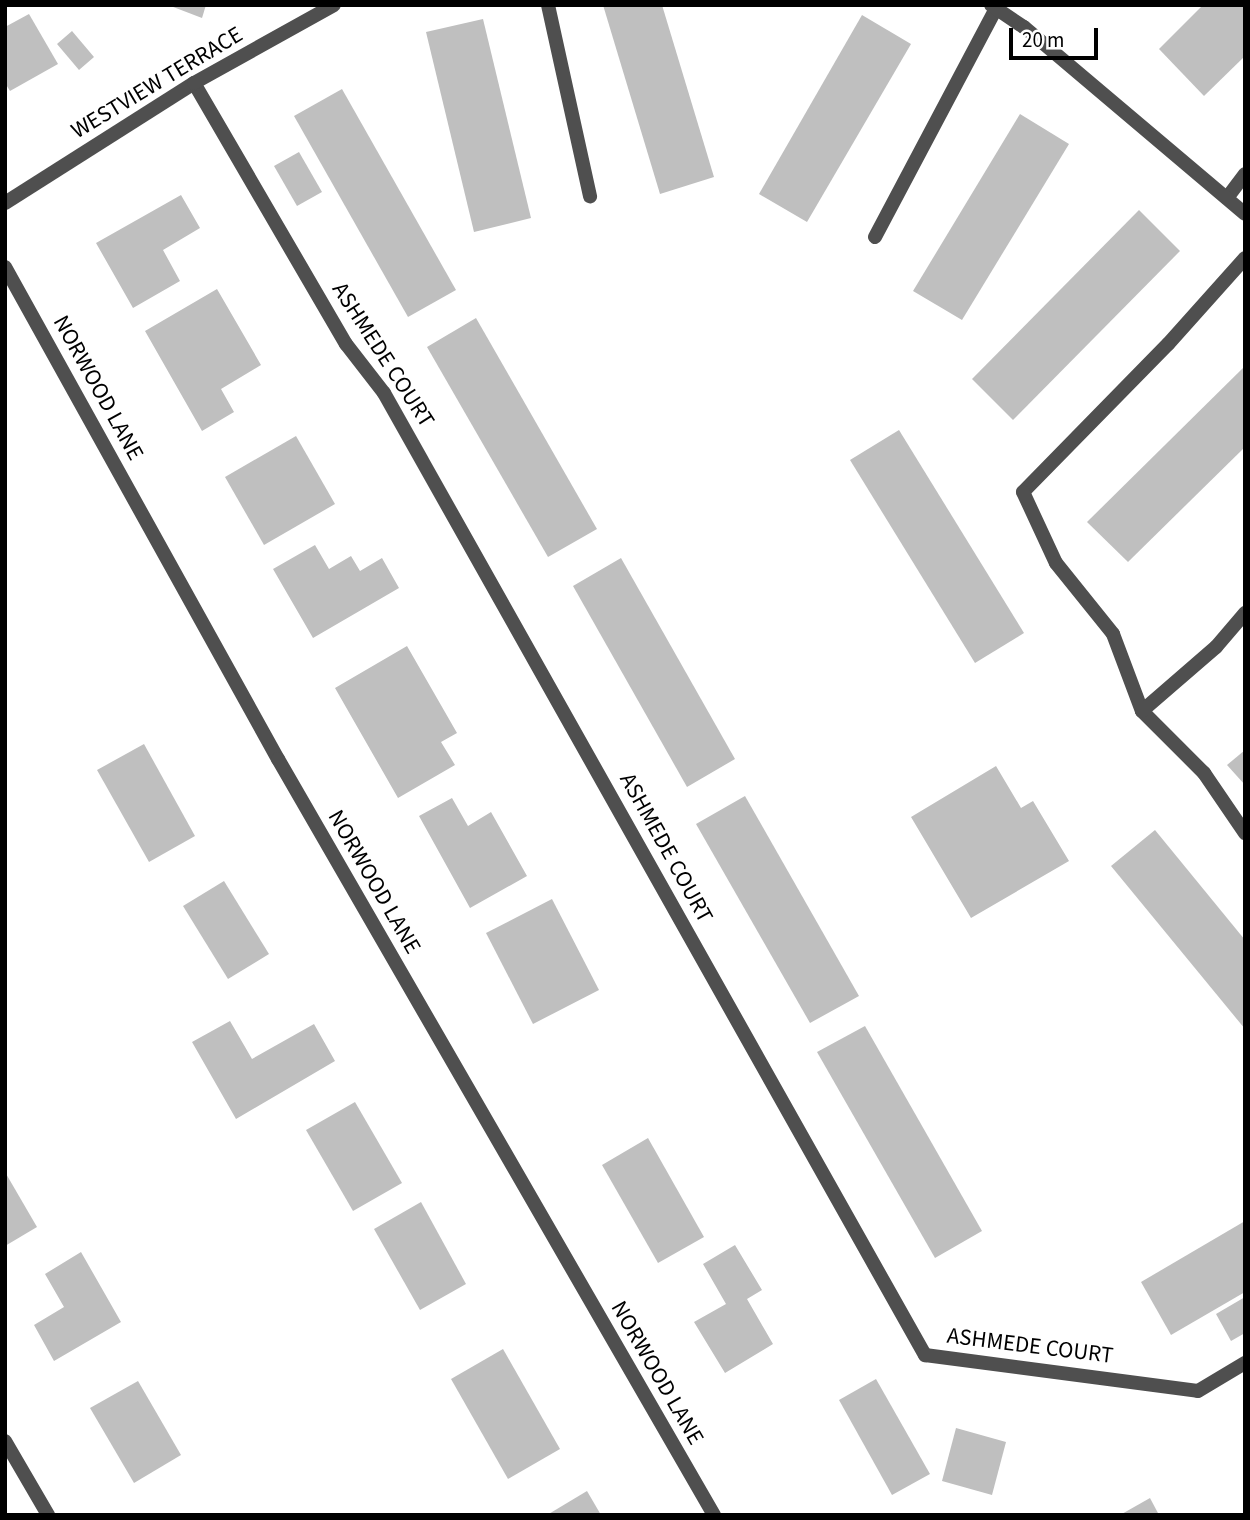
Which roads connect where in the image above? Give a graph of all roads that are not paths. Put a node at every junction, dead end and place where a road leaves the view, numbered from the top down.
1 (334, 5) edge
2 (548, 5) edge
3 (993, 7) edge
4 (194, 83) junction
5 (1245, 174) edge
6 (590, 196) dead end
7 (1227, 198) junction
8 (5, 203) edge
9 (1245, 214) edge
10 (875, 237) dead end
11 (1245, 258) edge
12 (5, 267) edge
13 (1245, 614) edge
14 (1142, 711) junction
15 (1245, 833) edge
16 (1245, 1363) edge
17 (5, 1441) edge
18 (11, 1464) edge
19 (48, 1515) edge
20 (714, 1515) edge

1 - 4 street, WESTVIEW TERRACE
2 - 6 street
3 - 7 street
3 - 10 street
4 - 8 street, WESTVIEW TERRACE
4 - 16 street, ASHMEDE COURT
5 - 7 street
7 - 9 street
11 - 14 street
12 - 20 street, NORWOOD LANE
13 - 14 street
14 - 15 street
17 - 18 street
18 - 19 street

